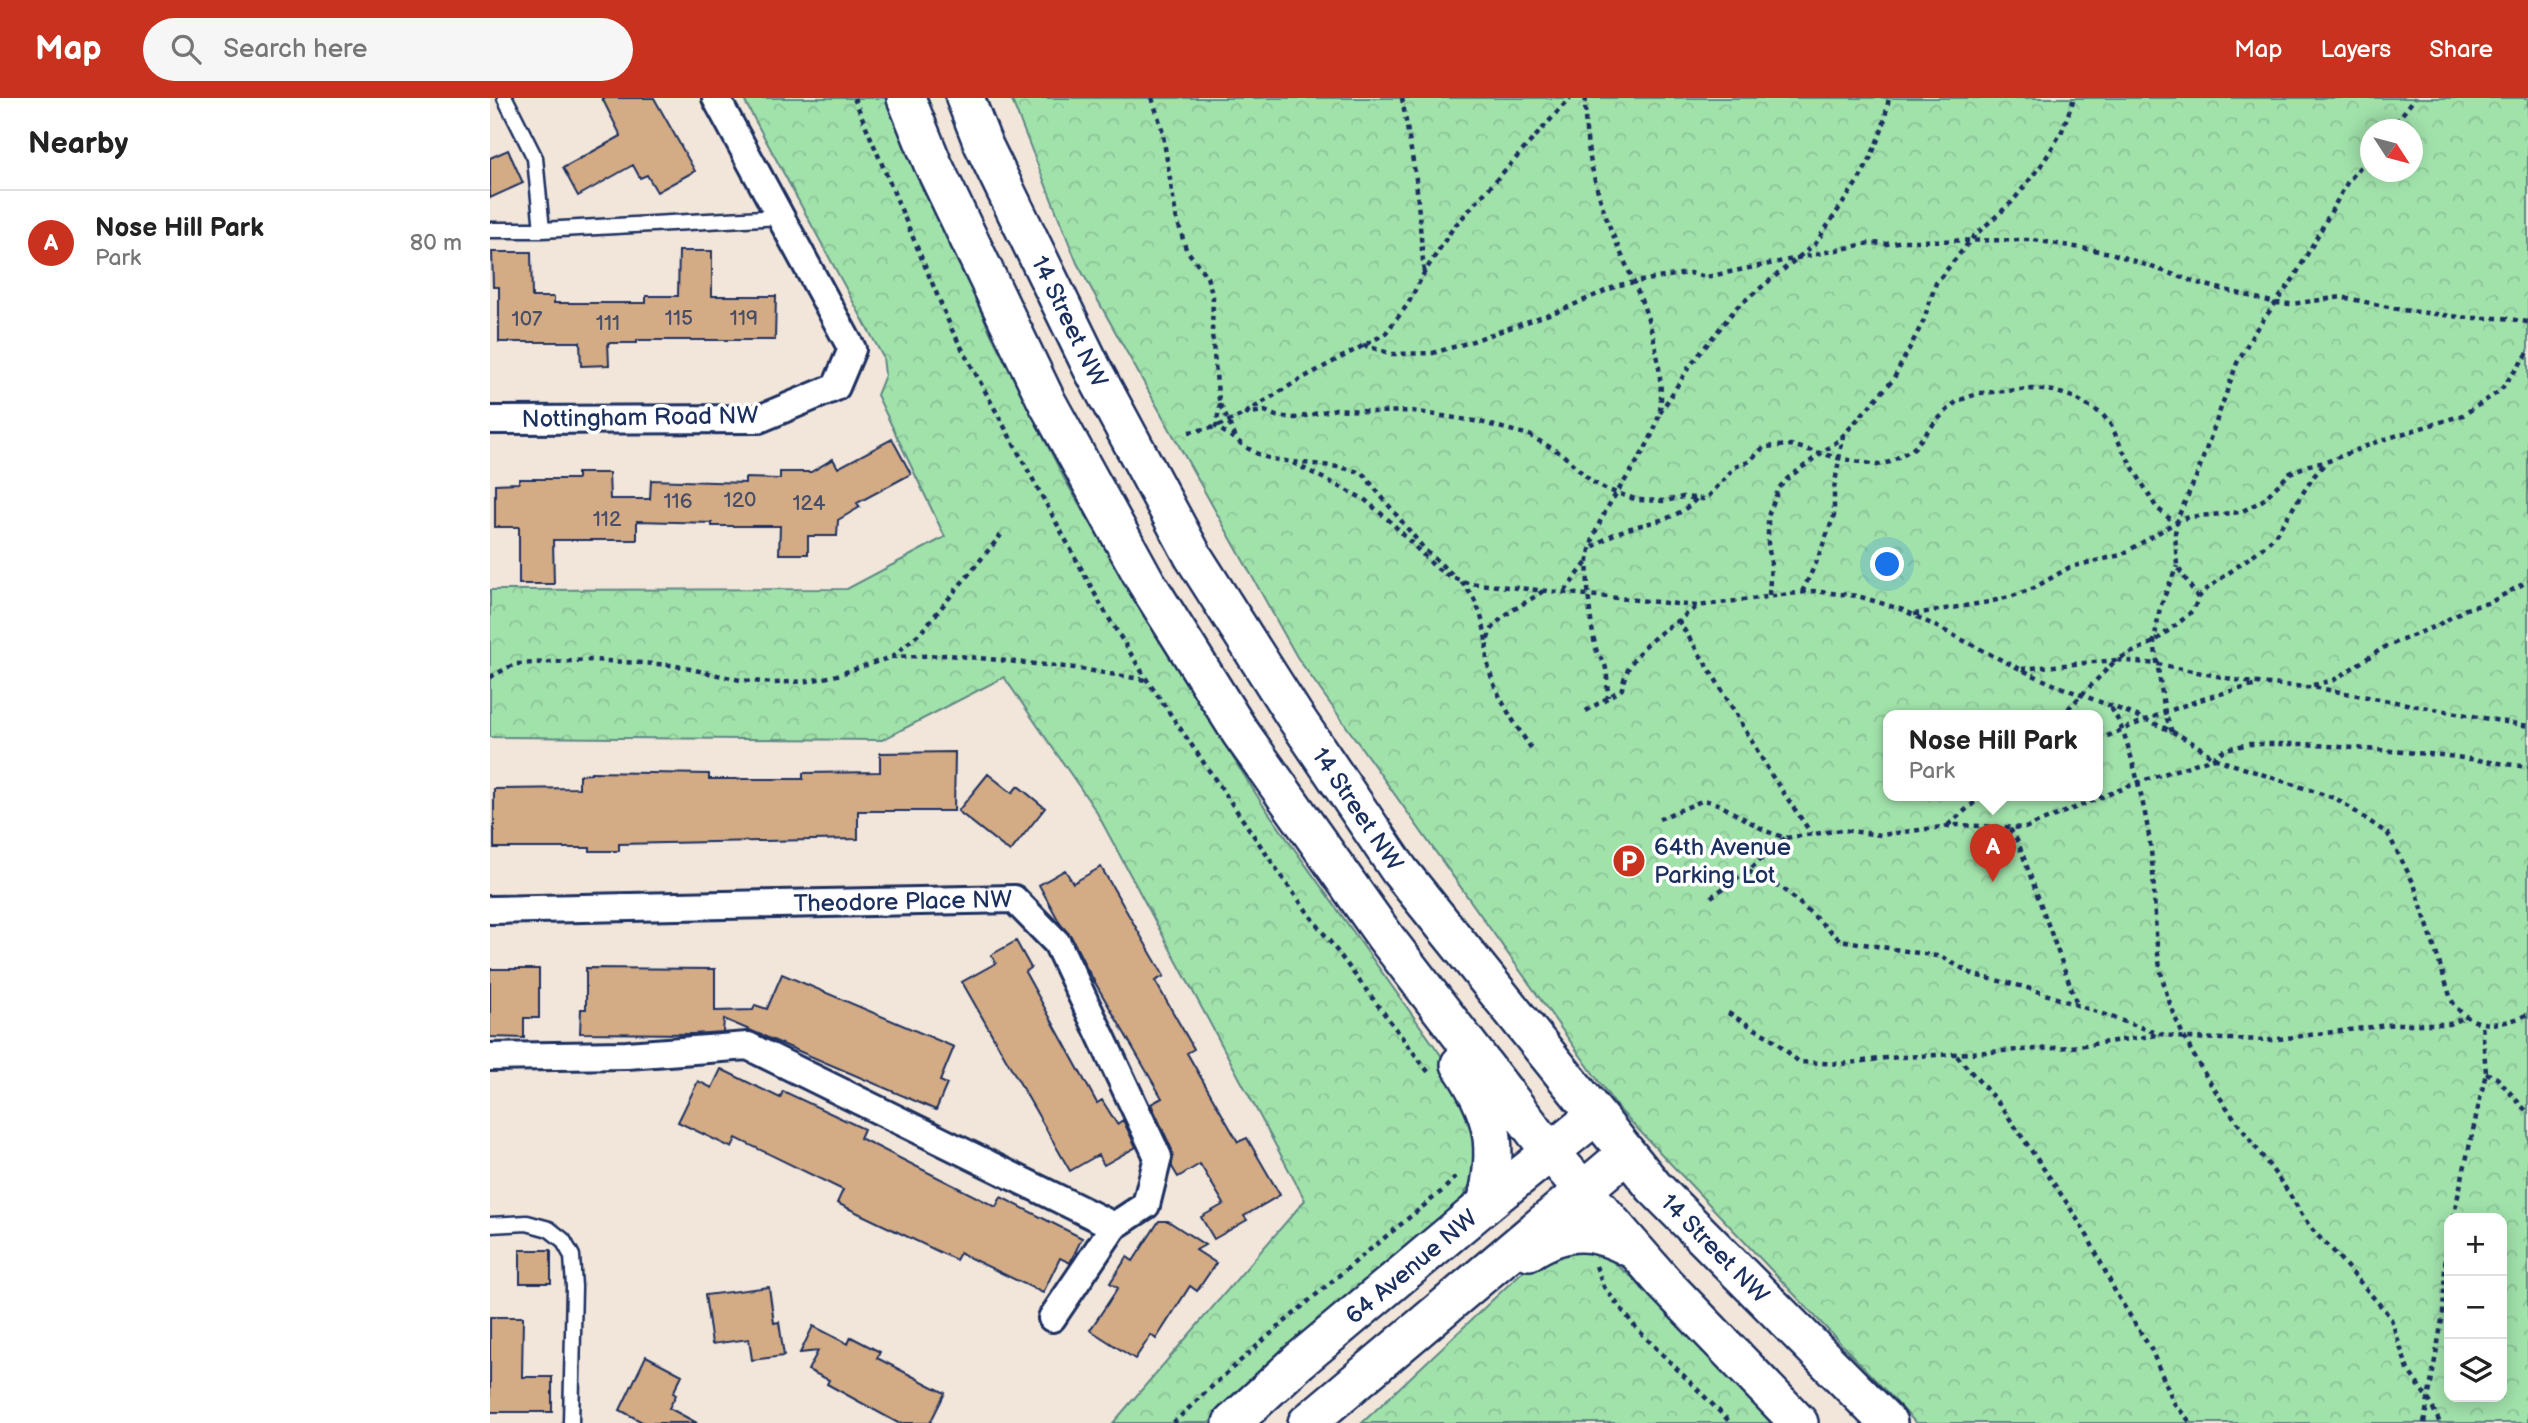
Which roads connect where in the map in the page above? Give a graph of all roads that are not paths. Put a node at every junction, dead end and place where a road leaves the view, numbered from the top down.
1 (505, 98) edge
2 (716, 98) edge
3 (906, 98) edge
4 (965, 98) edge
5 (781, 217) junction
6 (490, 230) edge
7 (542, 230) junction
8 (490, 420) edge
9 (490, 909) edge
10 (1386, 938) junction
11 (490, 1057) edge
12 (1595, 1116) junction
13 (1552, 1154) junction
14 (1626, 1154) junction
15 (1583, 1191) junction
16 (1486, 1204) junction
17 (490, 1225) edge
18 (1114, 1226) junction
19 (1635, 1251) junction
20 (1463, 1292) junction
21 (1052, 1318) dead end
22 (571, 1423) edge
23 (1232, 1423) edge
24 (1307, 1423) edge
25 (1799, 1423) edge
26 (1888, 1423) edge

1 - 7 lane
2 - 5 street, Nottingham Road NW
3 - 10 main road
4 - 12 main road, 14 Street NW
5 - 7 lane
5 - 8 street, Nottingham Road NW
6 - 7 lane
9 - 18 street, Theodore Place NW
10 - 13 main road
10 - 16 main road
11 - 18 street
12 - 13 main road, 64 Avenue NW
12 - 14 main road, 14 Street NW
13 - 15 main road
13 - 16 main road, 64 Avenue NW
14 - 15 main road
14 - 26 main road, 14 Street NW
15 - 19 main road
15 - 20 main road
16 - 23 main road, 64 Avenue NW
17 - 22 lane
18 - 21 street
19 - 20 main road
19 - 25 main road
20 - 24 main road

